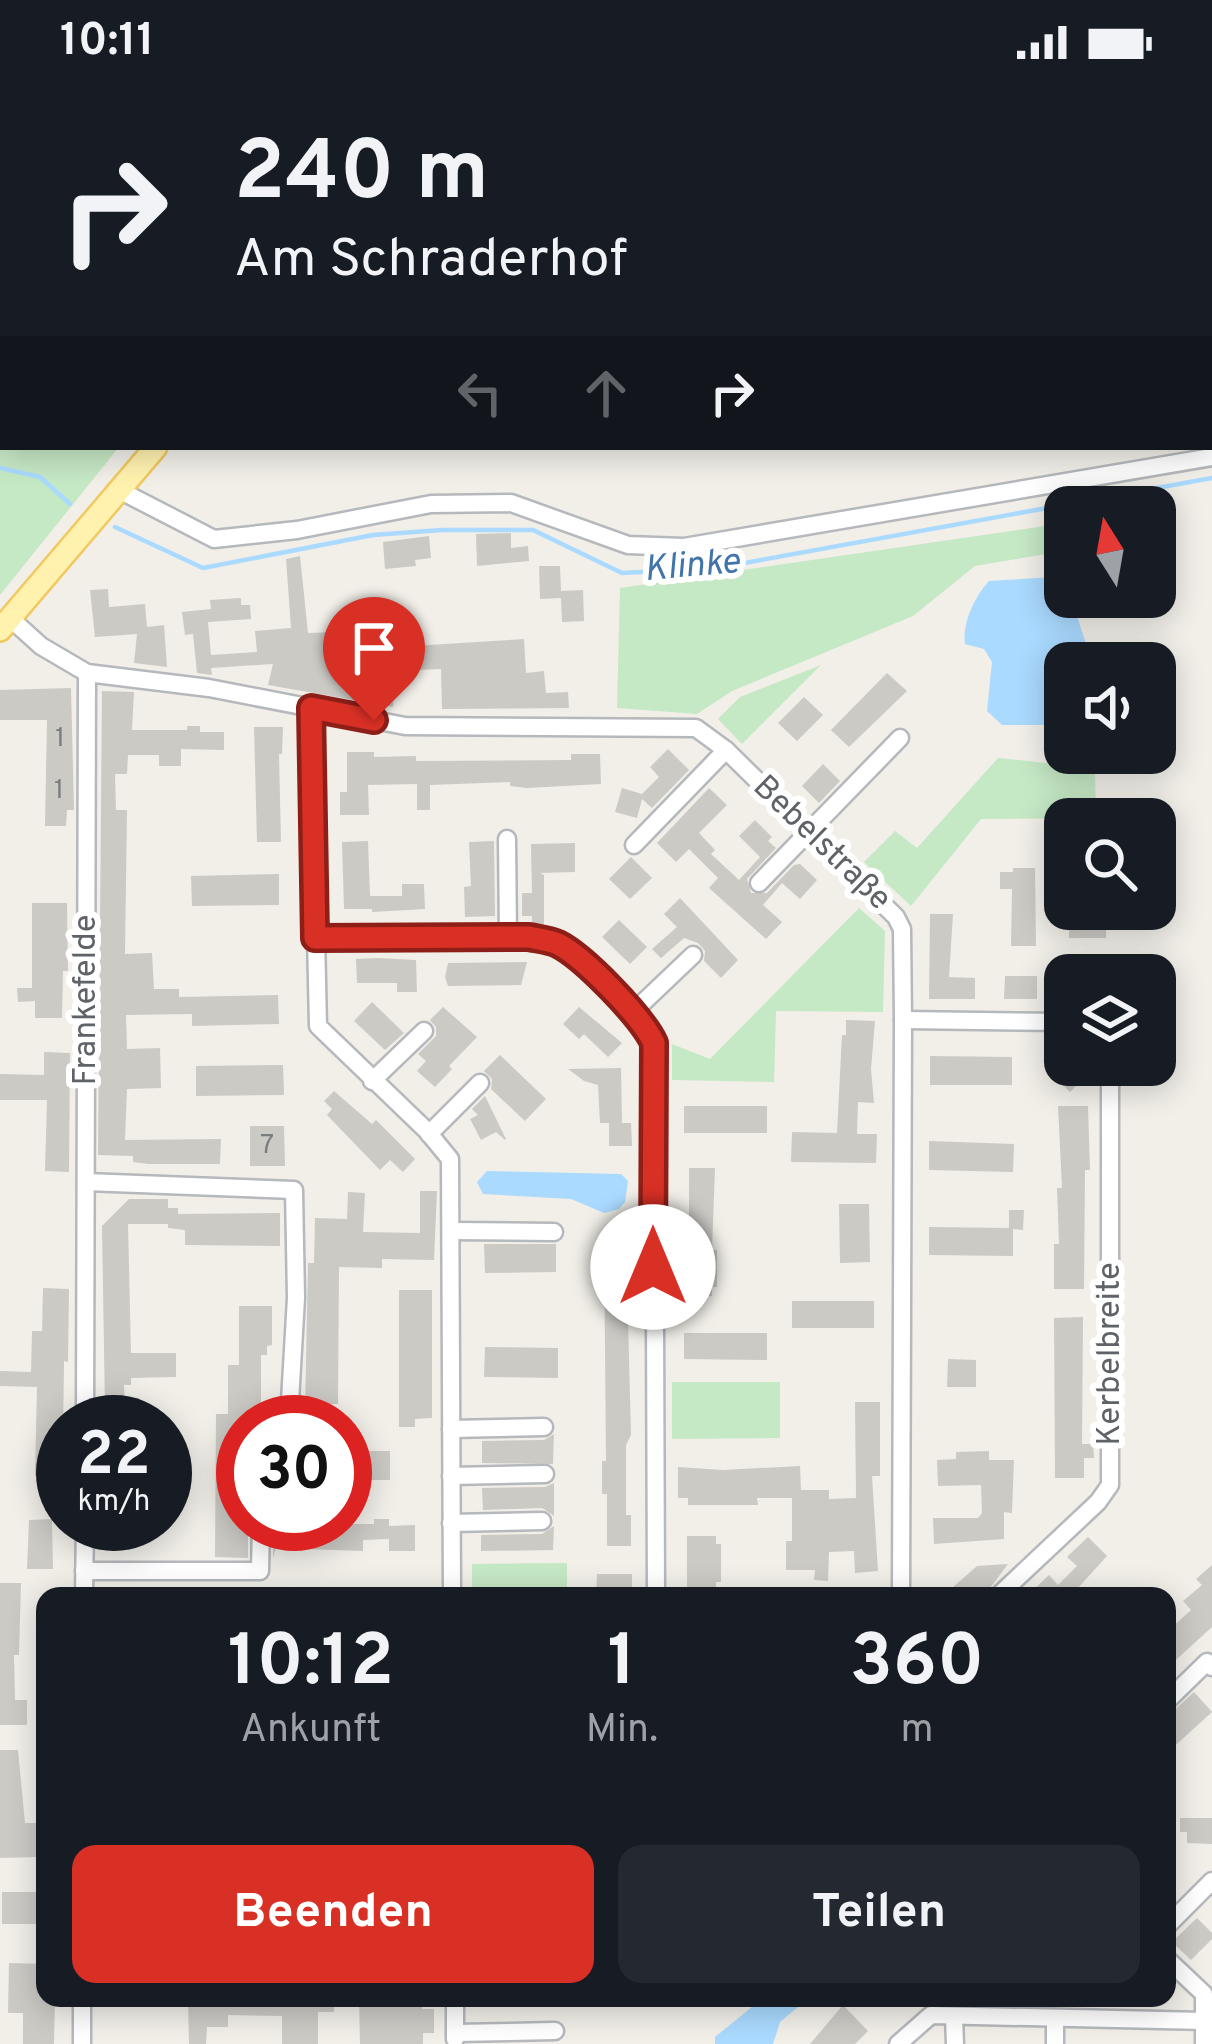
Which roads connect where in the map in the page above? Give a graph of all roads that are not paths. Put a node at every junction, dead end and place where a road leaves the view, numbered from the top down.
1 (152, 450) edge
2 (1212, 458) edge
3 (113, 496) junction
4 (5, 624) edge
5 (87, 673) junction
6 (311, 708) junction
7 (901, 738) dead end
8 (726, 750) junction
9 (810, 833) junction
10 (507, 838) dead end
11 (634, 844) dead end
12 (759, 883) dead end
13 (508, 937) junction
14 (315, 938) junction
15 (693, 955) dead end
16 (632, 1013) junction
17 (903, 1020) junction
18 (1044, 1022) edge
19 (424, 1031) dead end
20 (372, 1081) junction
21 (480, 1083) dead end
22 (1110, 1086) edge
23 (429, 1134) junction
24 (86, 1182) junction
25 (452, 1231) junction
26 (554, 1232) dead end
27 (85, 1395) edge
28 (290, 1395) edge
29 (544, 1427) dead end
30 (452, 1429) junction
31 (545, 1474) dead end
32 (452, 1476) junction
33 (542, 1521) dead end
34 (451, 1523) junction
35 (84, 1551) edge
36 (260, 1551) edge
37 (84, 1571) junction
38 (84, 1587) edge
39 (452, 1587) edge
40 (656, 1587) edge
41 (901, 1587) edge
42 (1008, 1587) edge
43 (1210, 1662) edge
44 (1176, 1693) edge
45 (1212, 1881) edge
46 (1176, 1917) edge
47 (1176, 1968) edge
48 (82, 2007) edge
49 (455, 2007) edge
50 (954, 2016) junction
51 (1055, 2018) junction
52 (1205, 2021) junction
53 (555, 2031) dead end
54 (455, 2038) edge
55 (82, 2044) edge
56 (898, 2044) edge
57 (955, 2044) edge
58 (1055, 2044) edge
59 (1204, 2044) edge

1 - 3 main road
2 - 3 street
3 - 4 main road
4 - 5 street
5 - 6 street, Bebelstraße
5 - 24 street, Frankefelde
6 - 8 street, Bebelstraße
6 - 14 street
7 - 9 street
8 - 9 street, Bebelstraße
8 - 11 street
9 - 12 street
9 - 17 street, Bebelstraße
10 - 13 street
13 - 14 street
13 - 16 street
14 - 20 street
15 - 16 street
16 - 40 street
17 - 18 street
17 - 41 street, Bebelstraße
19 - 20 street
20 - 23 street
21 - 23 street
22 - 42 street, Kerbelbreite
23 - 25 street
24 - 27 street, Frankefelde
24 - 28 street
25 - 26 street
25 - 30 street
29 - 30 street
30 - 32 street
31 - 32 street
32 - 34 street
33 - 34 street
34 - 39 street
35 - 37 street
36 - 37 street
37 - 38 street
43 - 44 street
45 - 46 street
47 - 52 street
48 - 55 street
49 - 54 street
50 - 51 street
50 - 56 street
50 - 57 street
51 - 52 street
51 - 58 street
52 - 59 street
53 - 54 street

